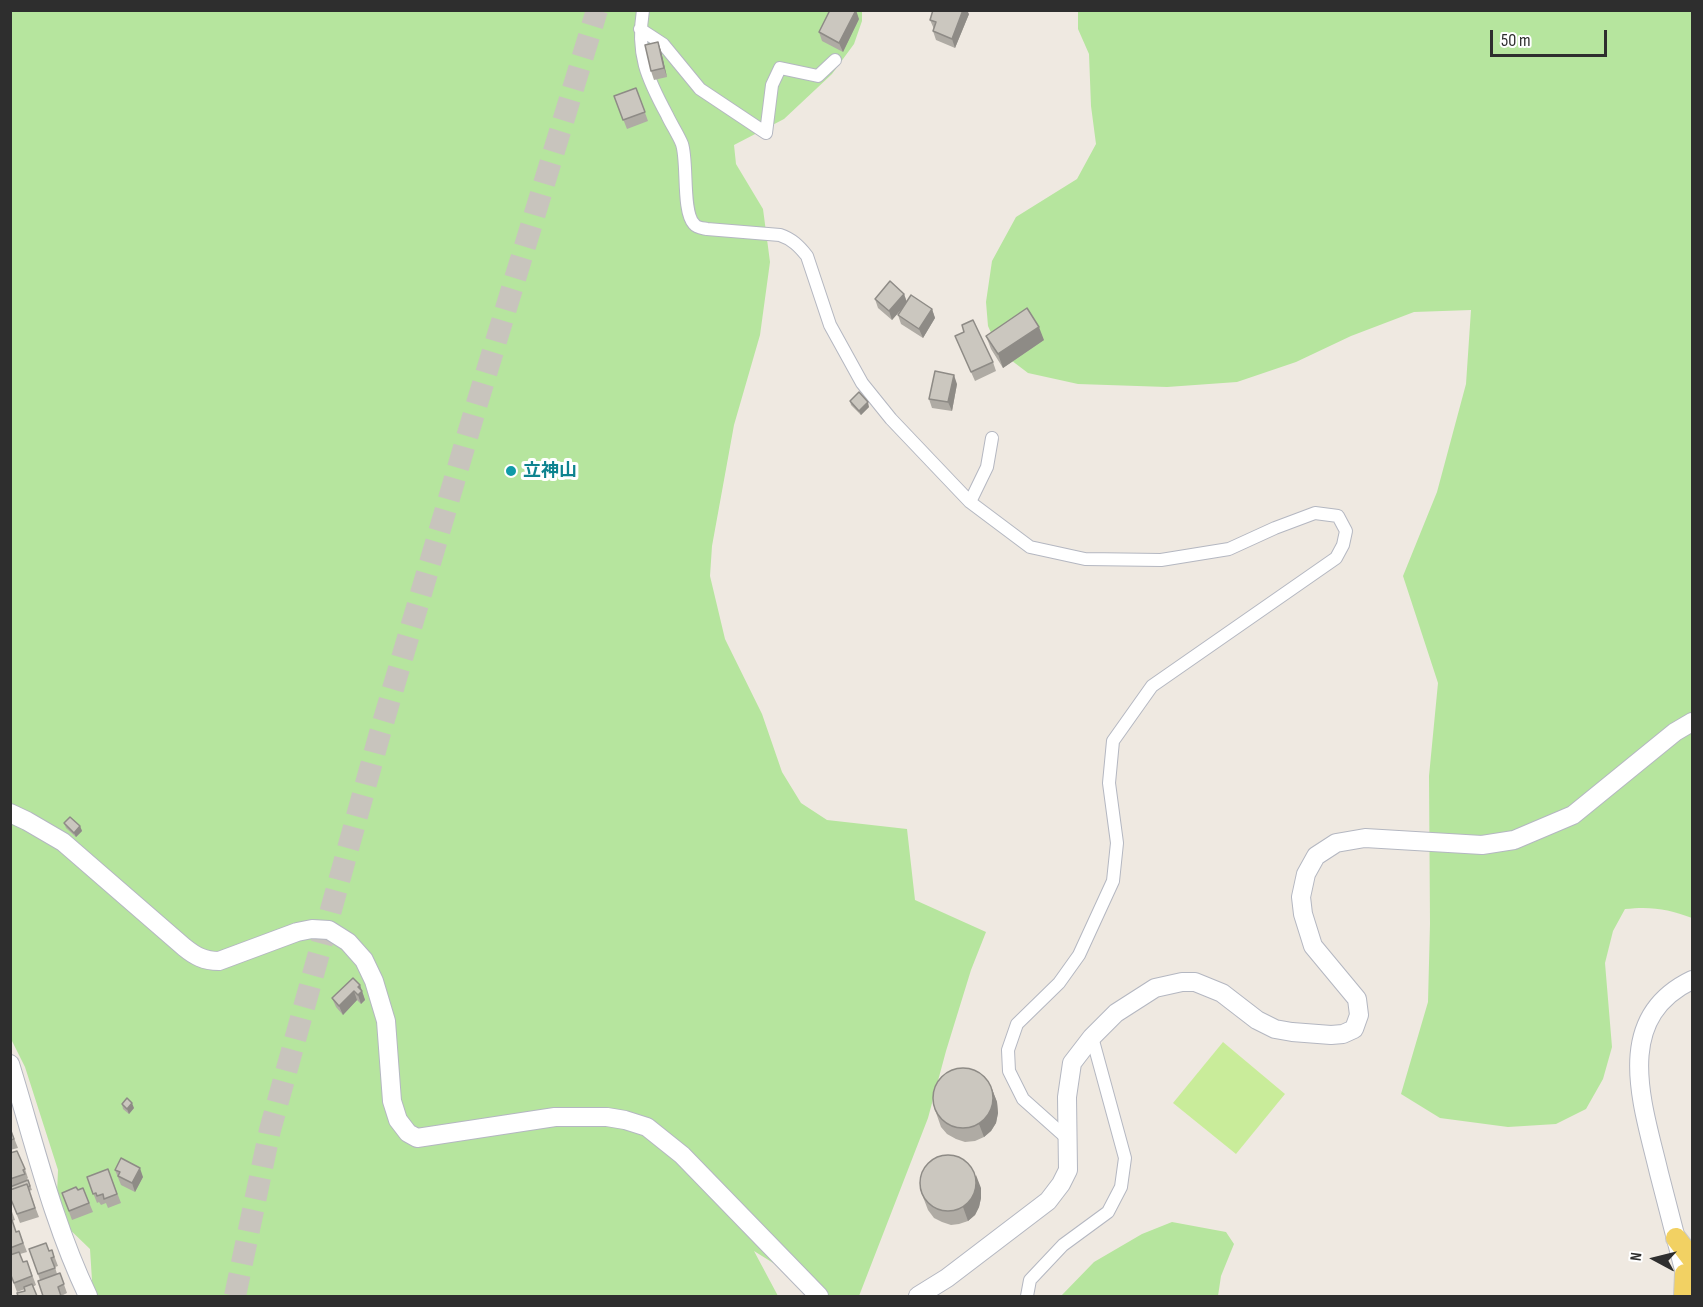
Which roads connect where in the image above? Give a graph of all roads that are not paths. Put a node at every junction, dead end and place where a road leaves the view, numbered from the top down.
1 (643, 10) edge
2 (640, 30) junction
3 (835, 60) dead end
4 (992, 438) dead end
5 (970, 502) junction
6 (1692, 722) edge
7 (10, 813) edge
8 (1692, 980) edge
9 (1092, 1037) junction
10 (10, 1064) edge
11 (1069, 1140) junction
12 (1676, 1238) joint
13 (1689, 1267) edge
14 (88, 1296) edge
15 (819, 1296) edge
16 (918, 1296) edge
17 (1027, 1296) edge
18 (1684, 1296) edge
19 (1691, 1296) edge

1 - 2 street
2 - 3 street
2 - 5 street
4 - 5 street
5 - 11 street
6 - 9 street
7 - 15 street
8 - 12 street
9 - 11 street
9 - 17 street
10 - 14 street
11 - 16 street
12 - 13 main road
13 - 18 main road
13 - 19 street

